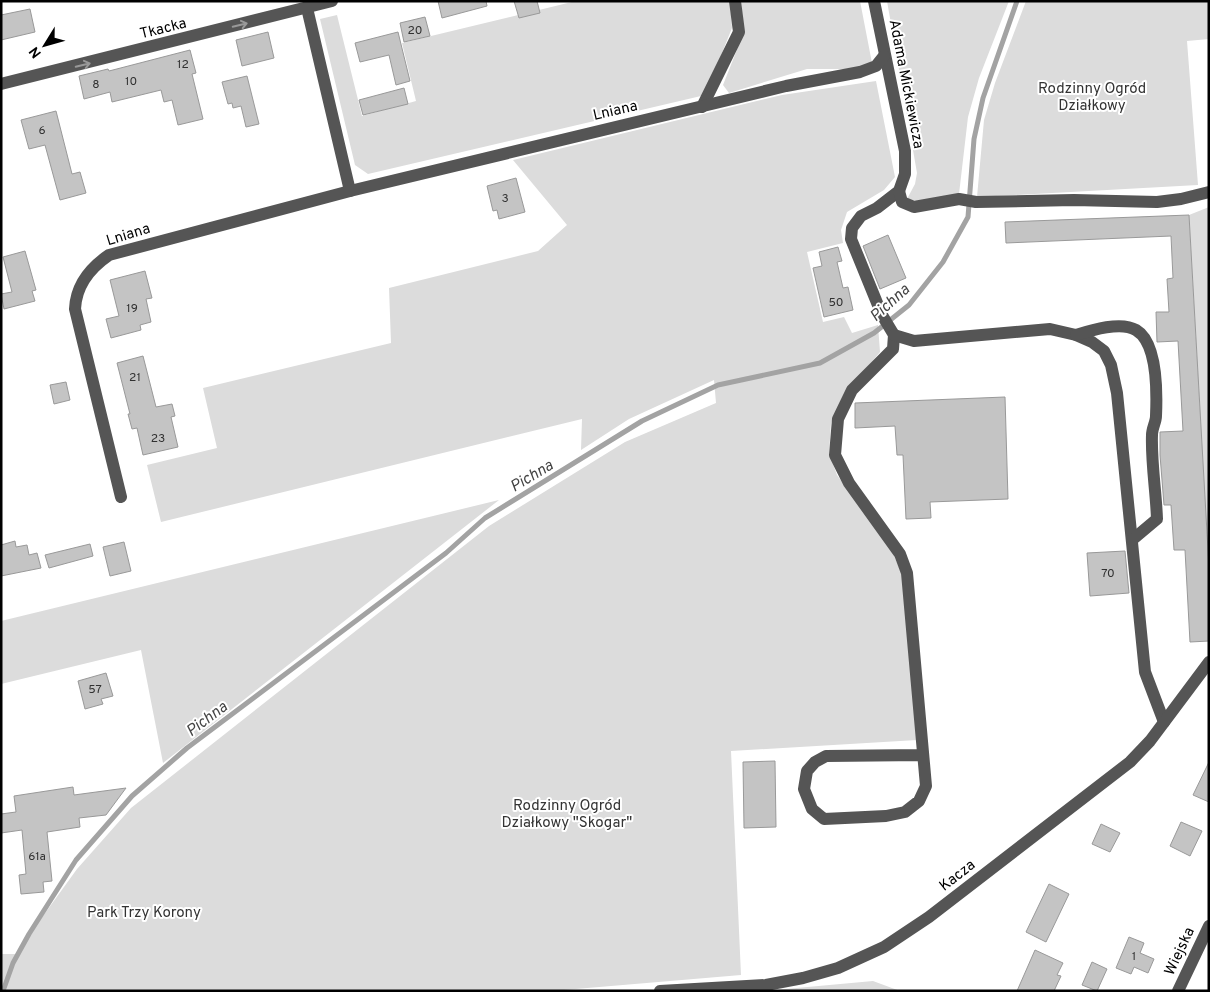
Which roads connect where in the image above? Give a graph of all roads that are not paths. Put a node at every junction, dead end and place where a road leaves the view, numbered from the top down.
1 (332, 1) edge
2 (735, 1) edge
3 (874, 1) edge
4 (307, 8) junction
5 (884, 56) junction
6 (1, 84) edge
7 (702, 107) junction
8 (350, 191) junction
9 (899, 191) junction
10 (1209, 192) edge
11 (1076, 335) junction
12 (894, 336) junction
13 (121, 497) dead end
14 (1132, 540) junction
15 (1209, 662) edge
16 (1164, 722) junction
17 (923, 755) junction
18 (1209, 926) edge
19 (660, 991) edge
20 (1178, 991) edge

1 - 4 street, Tkacka
2 - 7 street
3 - 5 street, Adama Mickiewicza
6 -> 4 street, Tkacka
4 - 8 street
5 - 7 street, Lniana
5 - 9 street, Adama Mickiewicza
7 - 8 street, Lniana
8 - 13 street, Lniana
9 - 10 street
9 - 12 street
11 - 12 street
11 - 14 street
11 - 14 street
12 - 17 street
14 - 16 street
15 - 16 street, Kacza
16 - 19 street, Kacza
17 - 17 street
18 - 20 street, Wiejska

